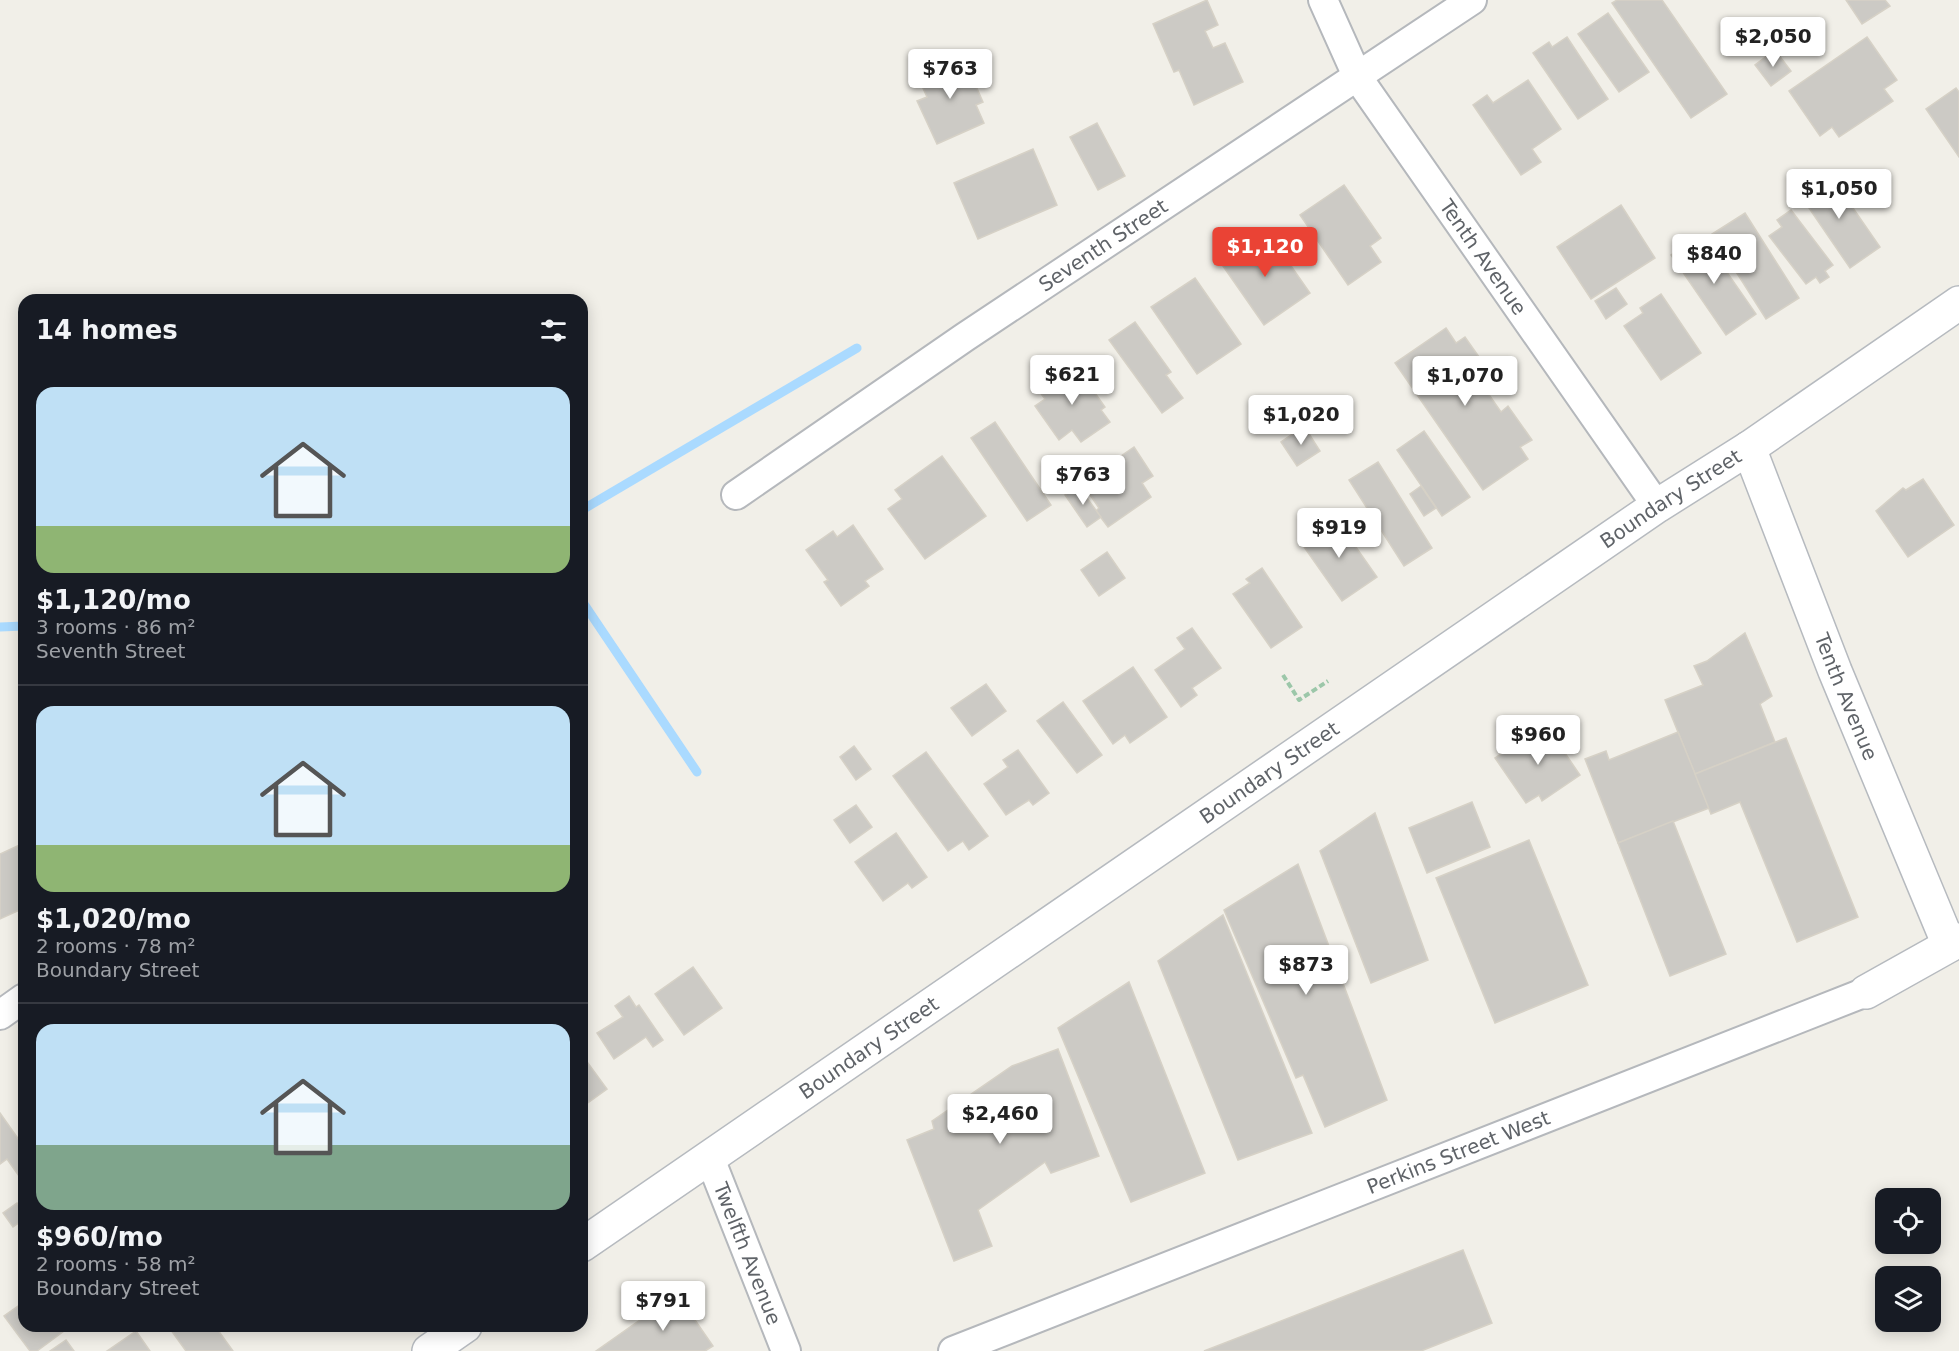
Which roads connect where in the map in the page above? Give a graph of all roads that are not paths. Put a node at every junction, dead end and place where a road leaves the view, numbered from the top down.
1 (1323, 0) edge
2 (1472, 0) edge
3 (1358, 78) junction
4 (1959, 303) edge
5 (1749, 448) junction
6 (736, 495) dead end
7 (1657, 506) junction
8 (1954, 942) edge
9 (1866, 992) joint
10 (18, 1002) edge
11 (0, 1015) edge
12 (709, 1156) junction
13 (588, 1241) edge
14 (456, 1332) edge
15 (429, 1351) edge
16 (786, 1351) edge
17 (952, 1351) edge

1 - 3 street, Tenth Avenue
2 - 3 street, Seventh Street
3 - 6 street, Seventh Street
3 - 7 street, Tenth Avenue
4 - 5 main road, Boundary Street
5 - 7 main road, Boundary Street
5 - 8 main road, Tenth Avenue
7 - 12 main road, Boundary Street
8 - 9 main road, Perkins Street West
9 - 17 street, Perkins Street West
10 - 11 street
12 - 13 main road, Boundary Street
12 - 16 street, Twelfth Avenue
14 - 15 main road

